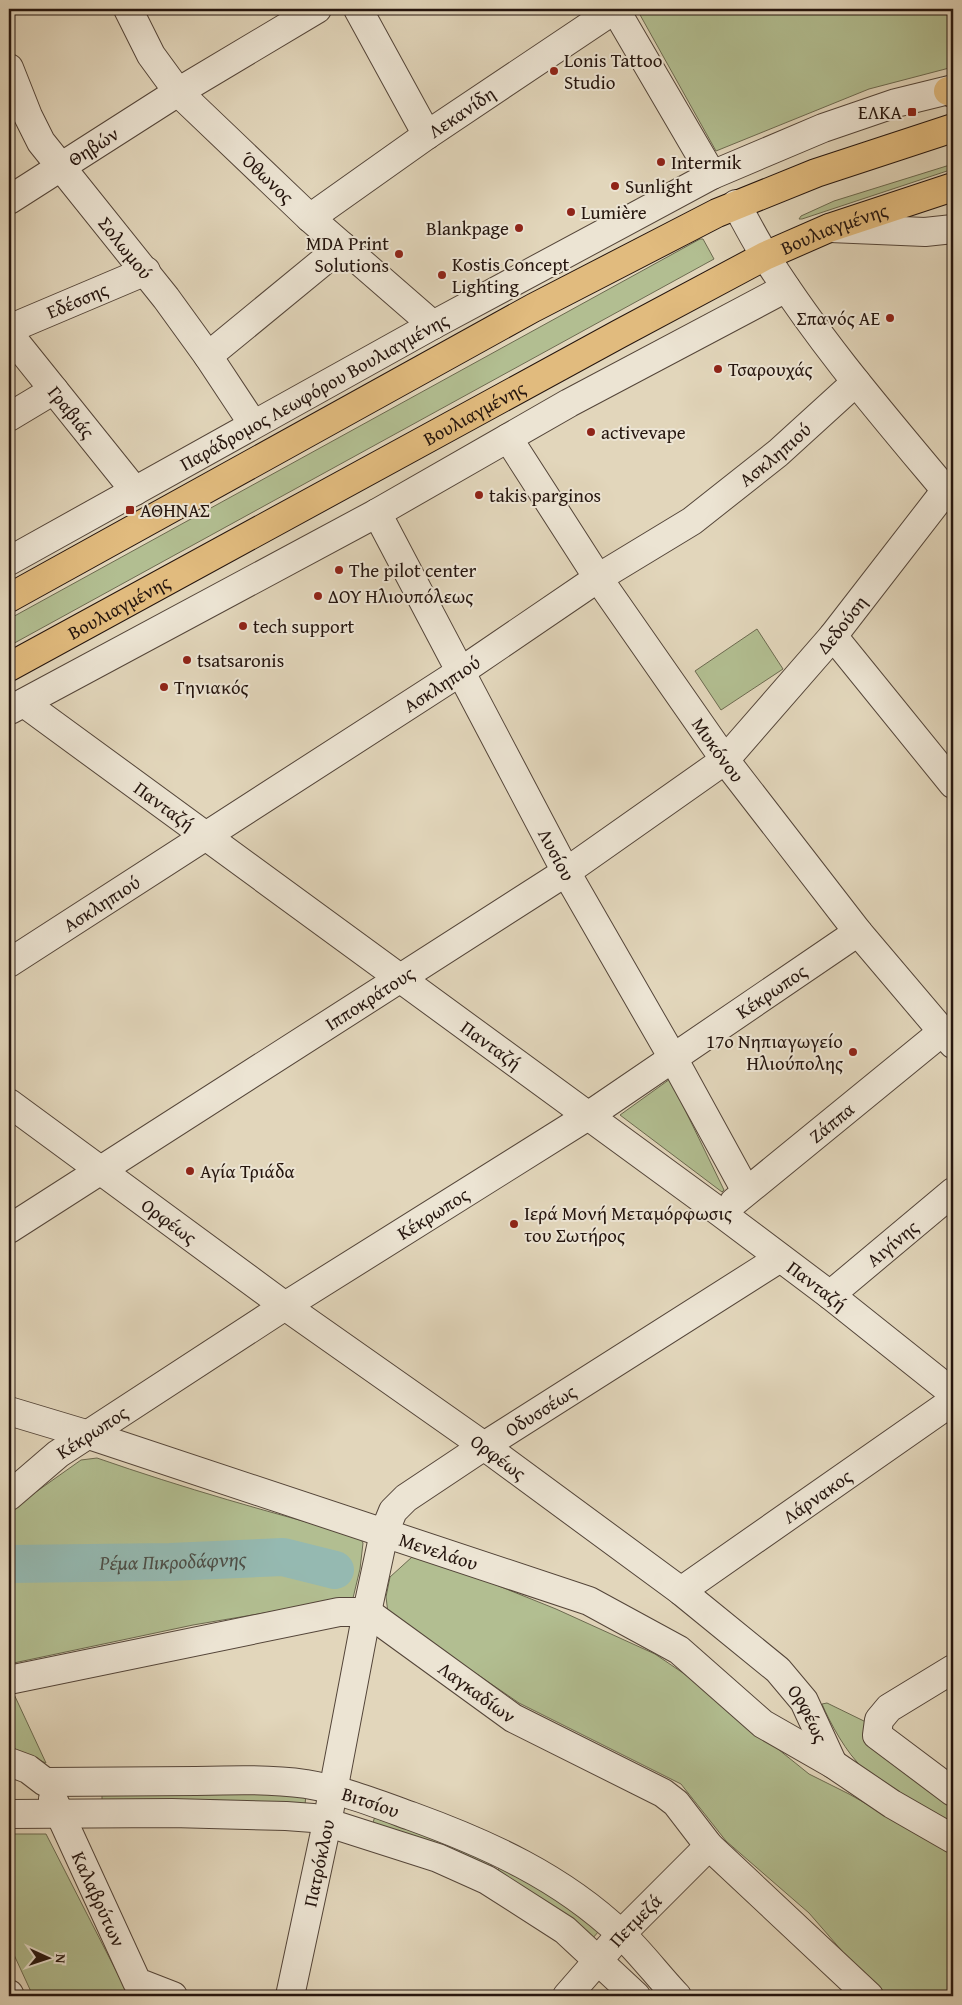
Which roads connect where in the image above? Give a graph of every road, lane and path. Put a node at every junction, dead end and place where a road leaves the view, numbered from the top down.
1 (128, 9) edge
2 (317, 9) edge
3 (358, 9) edge
4 (615, 9) edge
5 (9, 68) edge
6 (951, 91) edge
7 (178, 92) junction
8 (953, 128) edge
9 (427, 135) junction
10 (60, 168) junction
11 (712, 175) junction
12 (953, 187) edge
13 (9, 200) edge
14 (736, 204) junction
15 (310, 218) junction
16 (829, 228) junction
17 (953, 229) edge
18 (342, 246) junction
19 (765, 256) junction
20 (146, 271) junction
21 (786, 288) junction
22 (433, 325) junction
23 (9, 329) edge
24 (9, 334) edge
25 (208, 356) junction
26 (856, 382) junction
27 (54, 390) junction
28 (9, 417) edge
29 (254, 424) junction
30 (508, 438) junction
31 (135, 491) junction
32 (951, 491) edge
33 (376, 513) junction
34 (9, 561) edge
35 (598, 578) junction
36 (9, 598) edge
37 (833, 636) junction
38 (9, 667) edge
39 (460, 672) junction
40 (16, 707) edge
41 (725, 760) junction
42 (953, 784) edge
43 (204, 836) junction
44 (566, 872) junction
45 (858, 932) junction
46 (9, 963) edge
47 (402, 977) junction
48 (948, 1038) edge
49 (673, 1058) junction
50 (9, 1104) edge
51 (588, 1116) junction
52 (101, 1170) junction
53 (746, 1191) junction
54 (953, 1192) edge
55 (721, 1213) junction
56 (9, 1229) edge
57 (780, 1258) junction
58 (830, 1295) junction
59 (285, 1306) junction
60 (953, 1393) edge
61 (953, 1402) edge
62 (9, 1411) edge
63 (89, 1435) junction
64 (484, 1446) junction
65 (9, 1496) edge
66 (384, 1533) junction
67 (681, 1591) junction
68 (367, 1612) junction
69 (953, 1669) edge
70 (9, 1680) edge
71 (9, 1762) edge
72 (833, 1764) junction
73 (45, 1782) junction
74 (333, 1790) junction
75 (953, 1792) edge
76 (9, 1814) edge
77 (60, 1814) junction
78 (327, 1822) junction
79 (953, 1839) edge
80 (710, 1846) junction
81 (621, 1934) junction
82 (598, 1960) junction
83 (173, 1996) edge
84 (290, 1996) edge
85 (566, 1996) edge
86 (636, 1996) edge
87 (677, 1996) edge
88 (869, 1996) edge

1 - 7 street, Όθωνος
2 - 7 street, Θηβών
3 - 9 street
4 - 9 street, Λεκανίδη
4 - 11 street
5 - 10 street, Σολωμού
6 - 11 street, Παράδρομος Λεωφόρου Βουλιαγμένης
7 - 10 street, Θηβών
7 - 15 street, Όθωνος
8 - 14 main road
9 - 15 street, Λεκανίδη
10 - 13 street, Θηβών
10 - 20 street, Σολωμού
11 - 22 street, Παράδρομος Λεωφόρου Βουλιαγμένης
12 - 16 main road, Βουλιαγμένης
14 - 19 street
14 - 36 main road
15 - 18 street, Όθωνος
16 - 17 street
16 - 19 main road, Βουλιαγμένης
18 - 22 street, Όθωνος
18 - 25 street
19 - 21 street
19 - 38 main road, Βουλιαγμένης
20 - 23 street, Εδέσσης
20 - 25 street, Σολωμού
21 - 26 street
21 - 30 street
22 - 29 street, Παράδρομος Λεωφόρου Βουλιαγμένης
24 - 27 street, Γραβιάς
25 - 29 street, Σολωμού
26 - 32 street
26 - 35 street, Ασκληπιού
27 - 28 street
27 - 31 street, Γραβιάς
29 - 31 street, Παράδρομος Λεωφόρου Βουλιαγμένης
30 - 33 street
30 - 35 street, Μυκόνου
31 - 34 street, Παράδρομος Λεωφόρου Βουλιαγμένης
32 - 37 street, Δεδούση
33 - 39 street, Λυσίου
33 - 40 street
35 - 39 street, Ασκληπιού
35 - 41 street, Μυκόνου
37 - 41 street, Δεδούση
37 - 42 street
39 - 43 street, Ασκληπιού
39 - 44 street, Λυσίου
40 - 43 street, Πανταζή
41 - 44 street, Ιπποκράτους
41 - 45 street, Μυκόνου
43 - 46 street, Ασκληπιού
43 - 47 street, Πανταζή
44 - 47 street, Ιπποκράτους
44 - 49 street, Λυσίου
45 - 48 street, Μυκόνου
45 - 49 street, Κέκρωπος
47 - 51 street, Πανταζή
47 - 52 street, Ιπποκράτους
48 - 53 street, Ζάππα
49 - 51 street, Κέκρωπος
49 - 53 street, Λυσίου
50 - 52 street, Ορφέως
51 - 55 street, Πανταζή
51 - 59 street, Κέκρωπος
52 - 56 street, Ιπποκράτους
52 - 59 street, Ορφέως
53 - 55 street, Ζάππα
54 - 58 street, Αιγίνης
55 - 57 street, Πανταζή
57 - 58 street, Πανταζή
57 - 64 street, Οδυσσέως
58 - 60 street, Πανταζή
59 - 63 street, Κέκρωπος
59 - 64 street, Ορφέως
61 - 67 street, Λάρνακος
62 - 63 street, Μενελάου
63 - 65 street, Κέκρωπος
63 - 66 street, Μενελάου
64 - 66 street, Οδυσσέως
64 - 67 street, Ορφέως
66 - 68 street, Οδυσσέως
66 - 72 street, Μενελάου
67 - 72 street, Ορφέως
68 - 70 street
68 - 74 street, Πατρόκλου
68 - 80 street, Λαγκαδίων
69 - 75 street
71 - 73 street
72 - 79 street, Ορφέως
73 - 74 street, Βιτσίου
73 - 77 street, Καλαβρύτων
74 - 78 street, Πατρόκλου
74 - 81 street, Βιτσίου
76 - 77 street, Βιτσίου
77 - 78 street, Βιτσίου
77 - 83 street, Καλαβρύτων
78 - 82 street, Βιτσίου
78 - 84 street, Πατρόκλου
80 - 81 street, Πετμεζά
80 - 88 street, Λαγκαδίων
81 - 82 street, Πετμεζά
81 - 87 street, Βιτσίου
82 - 85 street, Πετμεζά
82 - 86 street, Βιτσίου

